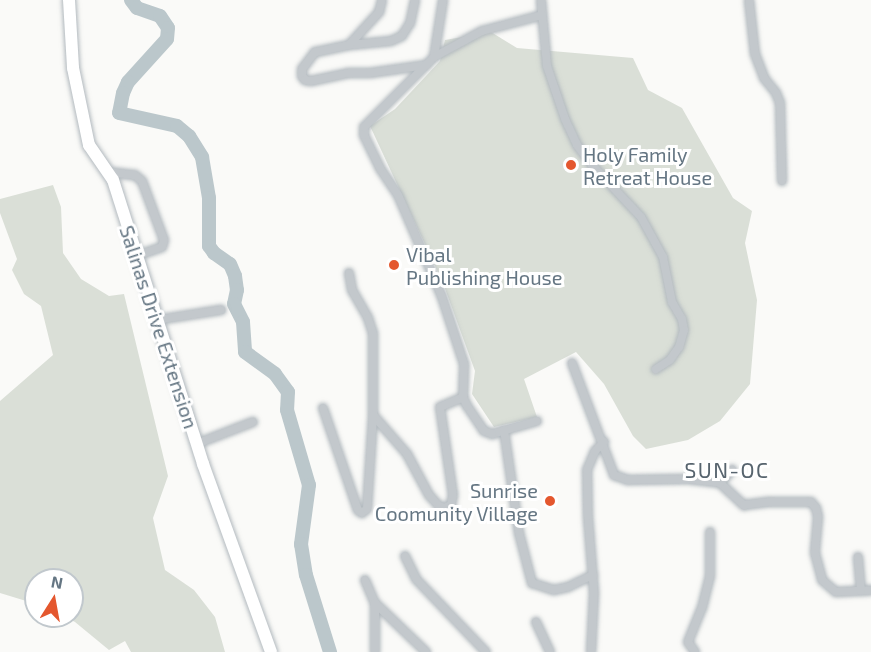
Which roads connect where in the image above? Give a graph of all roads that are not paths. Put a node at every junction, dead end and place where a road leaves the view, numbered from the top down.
1 (69, 0) edge
2 (382, 0) edge
3 (415, 0) edge
4 (443, 0) edge
5 (541, 0) edge
6 (750, 0) edge
7 (542, 15) junction
8 (349, 45) junction
9 (434, 57) junction
10 (426, 65) junction
11 (109, 172) junction
12 (782, 181) dead end
13 (136, 256) junction
14 (349, 273) dead end
15 (221, 310) dead end
16 (157, 320) junction
17 (572, 363) dead end
18 (656, 369) dead end
19 (464, 397) junction
20 (323, 408) dead end
21 (373, 415) junction
22 (537, 421) dead end
23 (253, 422) dead end
24 (504, 430) junction
25 (604, 442) junction
26 (196, 444) junction
27 (732, 470) dead end
28 (720, 483) junction
29 (710, 532) dead end
30 (405, 556) dead end
31 (858, 557) dead end
32 (593, 575) junction
33 (365, 580) dead end
34 (871, 590) edge
35 (861, 591) junction
36 (375, 603) junction
37 (536, 622) dead end
38 (271, 652) edge
39 (375, 652) edge
40 (426, 652) edge
41 (486, 652) edge
42 (550, 652) edge
43 (591, 652) edge
44 (695, 652) edge

1 - 11 street, Salinas Drive Extension
2 - 8 street
3 - 8 street
4 - 9 street
5 - 7 street
6 - 12 street
7 - 9 street
7 - 18 street
8 - 10 street
9 - 10 street
10 - 19 street
11 - 13 street, Salinas Drive Extension
11 - 13 street
13 - 16 street, Salinas Drive Extension
14 - 21 street
15 - 16 street
16 - 26 street, Salinas Drive Extension
17 - 25 street
19 - 21 street
19 - 24 street
20 - 21 street
22 - 24 street
23 - 26 street
24 - 32 street
25 - 28 street
25 - 32 street
26 - 38 street, Salinas Drive Extension
27 - 28 street
28 - 35 street
29 - 44 street
30 - 41 street
31 - 35 street
32 - 43 street
33 - 36 street
34 - 35 street
36 - 39 street
36 - 40 street
37 - 42 street

